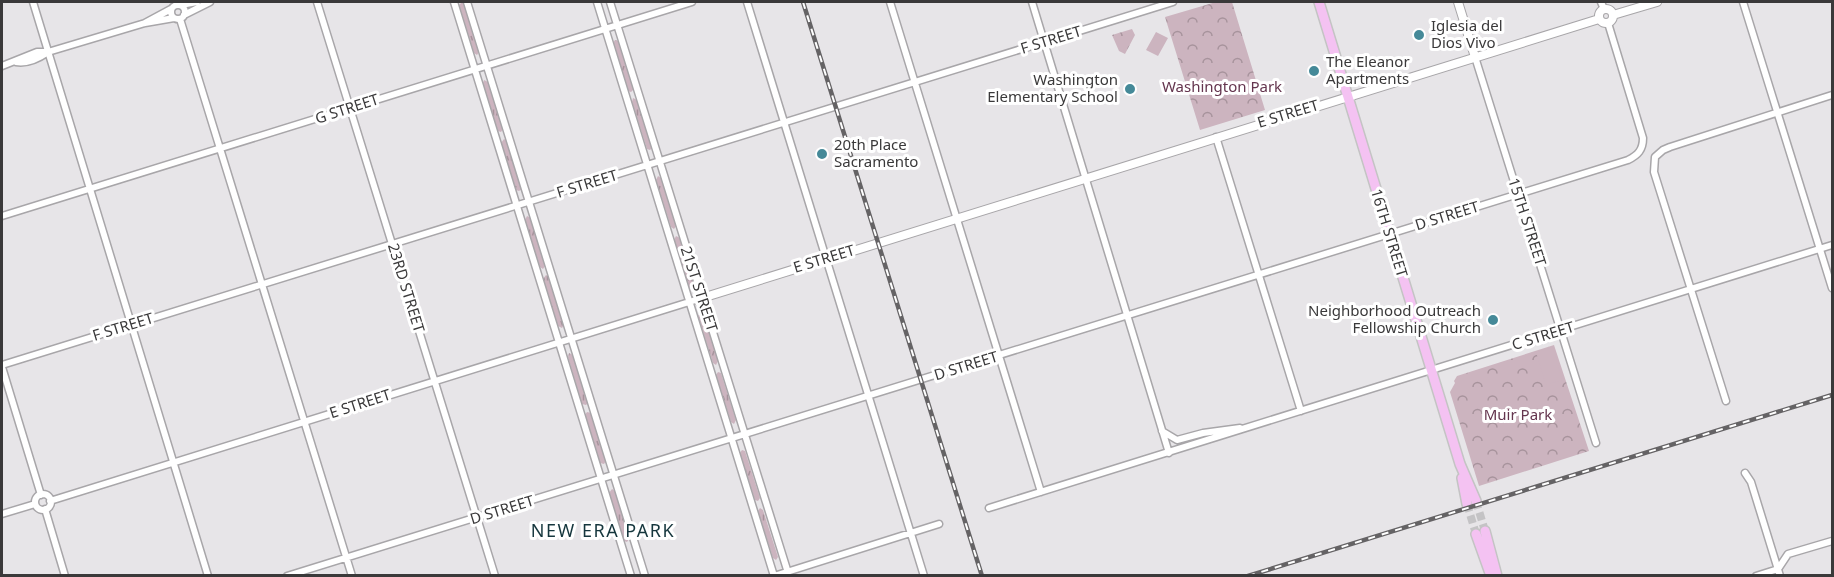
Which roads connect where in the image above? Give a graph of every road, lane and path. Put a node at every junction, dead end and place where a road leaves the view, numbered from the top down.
1 (33, 2) edge
2 (197, 2) edge
3 (209, 2) edge
4 (317, 2) edge
5 (454, 2) edge
6 (467, 2) edge
7 (597, 2) edge
8 (610, 2) edge
9 (692, 2) edge
10 (747, 2) edge
11 (890, 2) edge
12 (1032, 2) edge
13 (1173, 2) edge
14 (1318, 2) edge
15 (1458, 2) edge
16 (1657, 2) edge
17 (1743, 2) edge
18 (176, 5) edge
19 (1603, 5) edge
20 (1613, 15) junction
21 (180, 17) junction
22 (1599, 19) junction
23 (145, 22) junction
24 (1608, 23) junction
25 (618, 24) junction
26 (606, 28) junction
27 (1044, 42) junction
28 (48, 52) junction
29 (1475, 57) junction
30 (487, 65) junction
31 (2, 66) edge
32 (475, 69) junction
33 (915, 82) junction
34 (1833, 95) edge
35 (1347, 96) junction
36 (351, 108) junction
37 (1777, 112) junction
38 (784, 123) junction
39 (1216, 137) junction
40 (220, 148) junction
41 (660, 161) junction
42 (648, 165) junction
43 (1086, 177) junction
44 (89, 188) junction
45 (1518, 194) junction
46 (530, 202) junction
47 (517, 206) junction
48 (2, 216) edge
49 (956, 218) junction
50 (1389, 234) junction
51 (393, 244) junction
52 (1833, 245) edge
53 (1820, 249) junction
54 (826, 258) junction
55 (1259, 274) junction
56 (263, 284) junction
57 (1833, 288) edge
58 (1691, 290) junction
59 (702, 298) junction
60 (690, 302) junction
61 (1129, 315) junction
62 (131, 325) junction
63 (1561, 331) junction
64 (571, 338) junction
65 (559, 342) junction
66 (999, 356) junction
67 (2, 366) edge
68 (1431, 371) junction
69 (435, 381) junction
70 (870, 396) junction
71 (1725, 401) dead end
72 (1301, 411) junction
73 (305, 422) junction
74 (1254, 427) junction
75 (1161, 430) junction
76 (744, 435) junction
77 (732, 438) junction
78 (1596, 443) dead end
79 (1169, 453) junction
80 (173, 462) junction
81 (1744, 473) dead end
82 (614, 475) junction
83 (601, 479) junction
84 (1041, 492) junction
85 (41, 495) junction
86 (50, 501) junction
87 (1472, 502) tunnel mouth
88 (35, 504) junction
89 (989, 508) dead end
90 (45, 509) junction
91 (2, 514) edge
92 (477, 518) junction
93 (939, 524) dead end
94 (911, 533) junction
95 (1833, 541) edge
96 (346, 557) junction
97 (1779, 572) edge
98 (788, 573) edge
99 (774, 575) edge
100 (65, 576) edge
101 (208, 576) edge
102 (287, 576) edge
103 (352, 576) edge
104 (495, 576) edge
105 (631, 576) edge
106 (645, 576) edge
107 (924, 576) edge
108 (1491, 576) edge
109 (1497, 576) edge
110 (1756, 576) edge

1 - 28 street
2 - 18 street
3 - 21 street
4 - 36 street, 23RD STREET
5 - 32 street
6 - 30 street
7 - 26 street, 21ST STREET
8 - 25 street, 21ST STREET
9 - 25 street, G STREET
10 - 38 street
11 - 33 street
12 - 27 street
13 - 27 street, F STREET
14 - 35 main road, 16TH STREET
15 - 29 street, 15TH STREET
16 - 20 street
17 - 37 street
18 - 21 street
18 - 21 street
18 - 23 street
19 - 20 street
19 - 22 street
20 - 24 street
21 - 23 street
21 - 40 street
22 - 24 street
22 - 29 street, E STREET
23 - 28 street
24 - 45 street, D STREET
25 - 26 street, G STREET
25 - 41 street, 21ST STREET
26 - 30 street, G STREET
26 - 42 street, 21ST STREET
27 - 33 street, F STREET
27 - 43 street
28 - 31 street
28 - 44 street
29 - 35 street, E STREET
29 - 45 street, 15TH STREET
30 - 32 street, G STREET
30 - 46 street
32 - 36 street, G STREET
32 - 47 street
33 - 38 street, F STREET
33 - 49 street
34 - 37 street
35 - 39 street, E STREET
35 - 50 main road, 16TH STREET
36 - 40 street, G STREET
36 - 51 street, 23RD STREET
37 - 53 street
37 - 58 street
38 - 41 street, F STREET
38 - 54 street
39 - 43 street, E STREET
39 - 55 street
40 - 44 street, G STREET
40 - 56 street
41 - 42 street, F STREET
41 - 59 street, 21ST STREET
42 - 46 street, F STREET
42 - 60 street, 21ST STREET
43 - 49 street, E STREET
43 - 61 street
44 - 48 street, G STREET
44 - 62 street
45 - 50 street, D STREET
45 - 63 street, 15TH STREET
46 - 47 street, F STREET
46 - 64 street
47 - 51 street, F STREET
47 - 65 street
49 - 54 street, E STREET
49 - 66 street
50 - 55 street, D STREET
50 - 68 main road, 16TH STREET
51 - 56 street, F STREET
51 - 69 street, 23RD STREET
52 - 53 street, C STREET
53 - 57 street
53 - 58 street, C STREET
54 - 59 street, E STREET
54 - 70 street
55 - 61 street, D STREET
55 - 72 street
56 - 62 street, F STREET
56 - 73 street
58 - 63 street, C STREET
58 - 71 street
59 - 60 street, E STREET
59 - 76 street, 21ST STREET
60 - 64 street, E STREET
60 - 77 street, 21ST STREET
61 - 66 street, D STREET
61 - 75 street
62 - 67 street, F STREET
62 - 80 street
63 - 68 street, C STREET
63 - 78 street, 15TH STREET
64 - 65 street, E STREET
64 - 82 street
65 - 69 street, E STREET
65 - 83 street
66 - 70 street, D STREET
66 - 84 street
67 - 85 street
68 - 72 street, C STREET
68 - 87 main road, 16TH STREET
69 - 73 street, E STREET
69 - 92 street, 23RD STREET
70 - 76 street, D STREET
70 - 94 street
72 - 74 street, C STREET
73 - 80 street, E STREET
73 - 96 street
74 - 75 street, C STREET
74 - 79 street, C STREET
75 - 79 street
76 - 77 street, D STREET
76 - 98 street, 21ST STREET
77 - 82 street, D STREET
77 - 99 street, 21ST STREET
79 - 84 street, C STREET
80 - 86 street, E STREET
80 - 101 street
81 - 97 street
82 - 83 street, D STREET
82 - 106 street
83 - 92 street, D STREET
83 - 105 street
84 - 89 street, C STREET
85 - 86 street
85 - 88 street
86 - 90 street
88 - 90 street
88 - 91 street
90 - 100 street
92 - 96 street, D STREET
92 - 104 street, 23RD STREET
93 - 94 street
94 - 98 street
94 - 107 street
95 - 97 street
96 - 102 street, D STREET
96 - 103 street
97 - 110 street
98 - 99 street
108 - 109 main road

